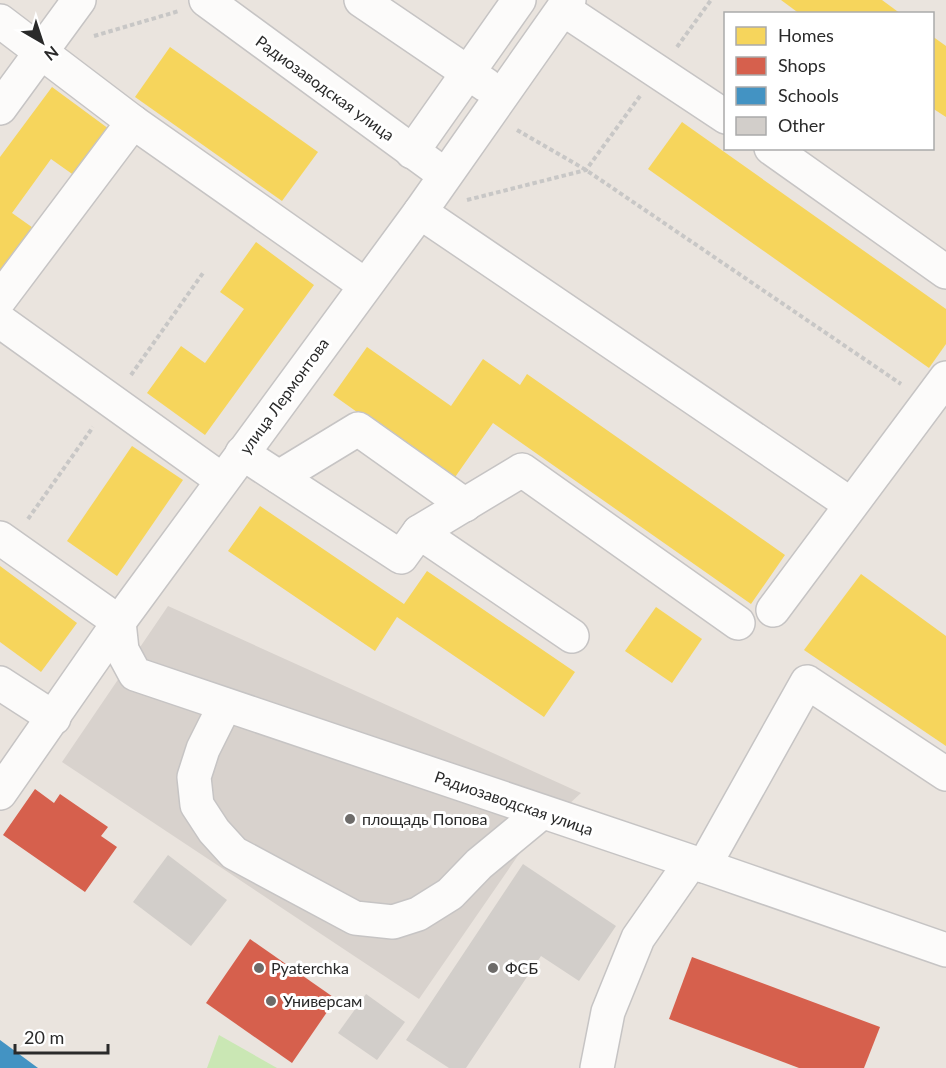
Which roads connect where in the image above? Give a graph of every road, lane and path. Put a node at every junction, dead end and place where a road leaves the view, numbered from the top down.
1 (79, 0) edge
2 (361, 0) edge
3 (519, 0) edge
4 (207, 1) edge
5 (566, 4) edge
6 (0, 21) edge
7 (41, 52) junction
8 (467, 72) junction
9 (501, 95) junction
10 (0, 108) edge
11 (724, 116) edge
12 (133, 122) junction
13 (774, 150) edge
14 (412, 152) junction
15 (445, 175) junction
16 (420, 212) junction
17 (946, 272) edge
18 (365, 285) junction
19 (0, 299) edge
20 (0, 321) edge
21 (937, 391) edge
22 (242, 453) junction
23 (279, 477) junction
24 (222, 480) junction
25 (850, 504) junction
26 (465, 505) junction
27 (419, 532) junction
28 (0, 538) edge
29 (772, 610) dead end
30 (119, 622) junction
31 (738, 623) dead end
32 (572, 636) dead end
33 (0, 683) edge
34 (225, 705) junction
35 (54, 718) junction
36 (946, 774) edge
37 (0, 793) edge
38 (542, 812) junction
39 (698, 864) junction
40 (946, 950) edge
41 (597, 1068) edge
42 (605, 1068) edge
43 (621, 1068) edge

1 - 7 street
2 - 8 street
3 - 8 street
4 - 7 path
4 - 14 street, Радиозаводская улица
5 - 9 street, улица Лермонтова
5 - 11 street
6 - 7 street
7 - 10 street
7 - 12 street
8 - 9 street
8 - 14 street
9 - 15 street, улица Лермонтова
12 - 18 street
12 - 19 street
13 - 17 street
14 - 15 street, Радиозаводская улица
15 - 16 street, улица Лермонтова
16 - 18 street, улица Лермонтова
16 - 21 path
16 - 25 street
18 - 22 street, улица Лермонтова
20 - 24 street
21 - 25 street
22 - 23 street
22 - 24 street, улица Лермонтова
23 - 26 street
23 - 27 street
24 - 30 street, улица Лермонтова
25 - 29 street
26 - 27 street
26 - 31 street
27 - 32 street
28 - 30 street
30 - 34 street, Радиозаводская улица
30 - 35 street, улица Лермонтова
33 - 35 street
34 - 38 street, Радиозаводская улица
34 - 38 street
35 - 37 street, улица Лермонтова
36 - 39 street
38 - 39 street, Радиозаводская улица
39 - 40 street, Радиозаводская улица
39 - 41 street
42 - 43 street

